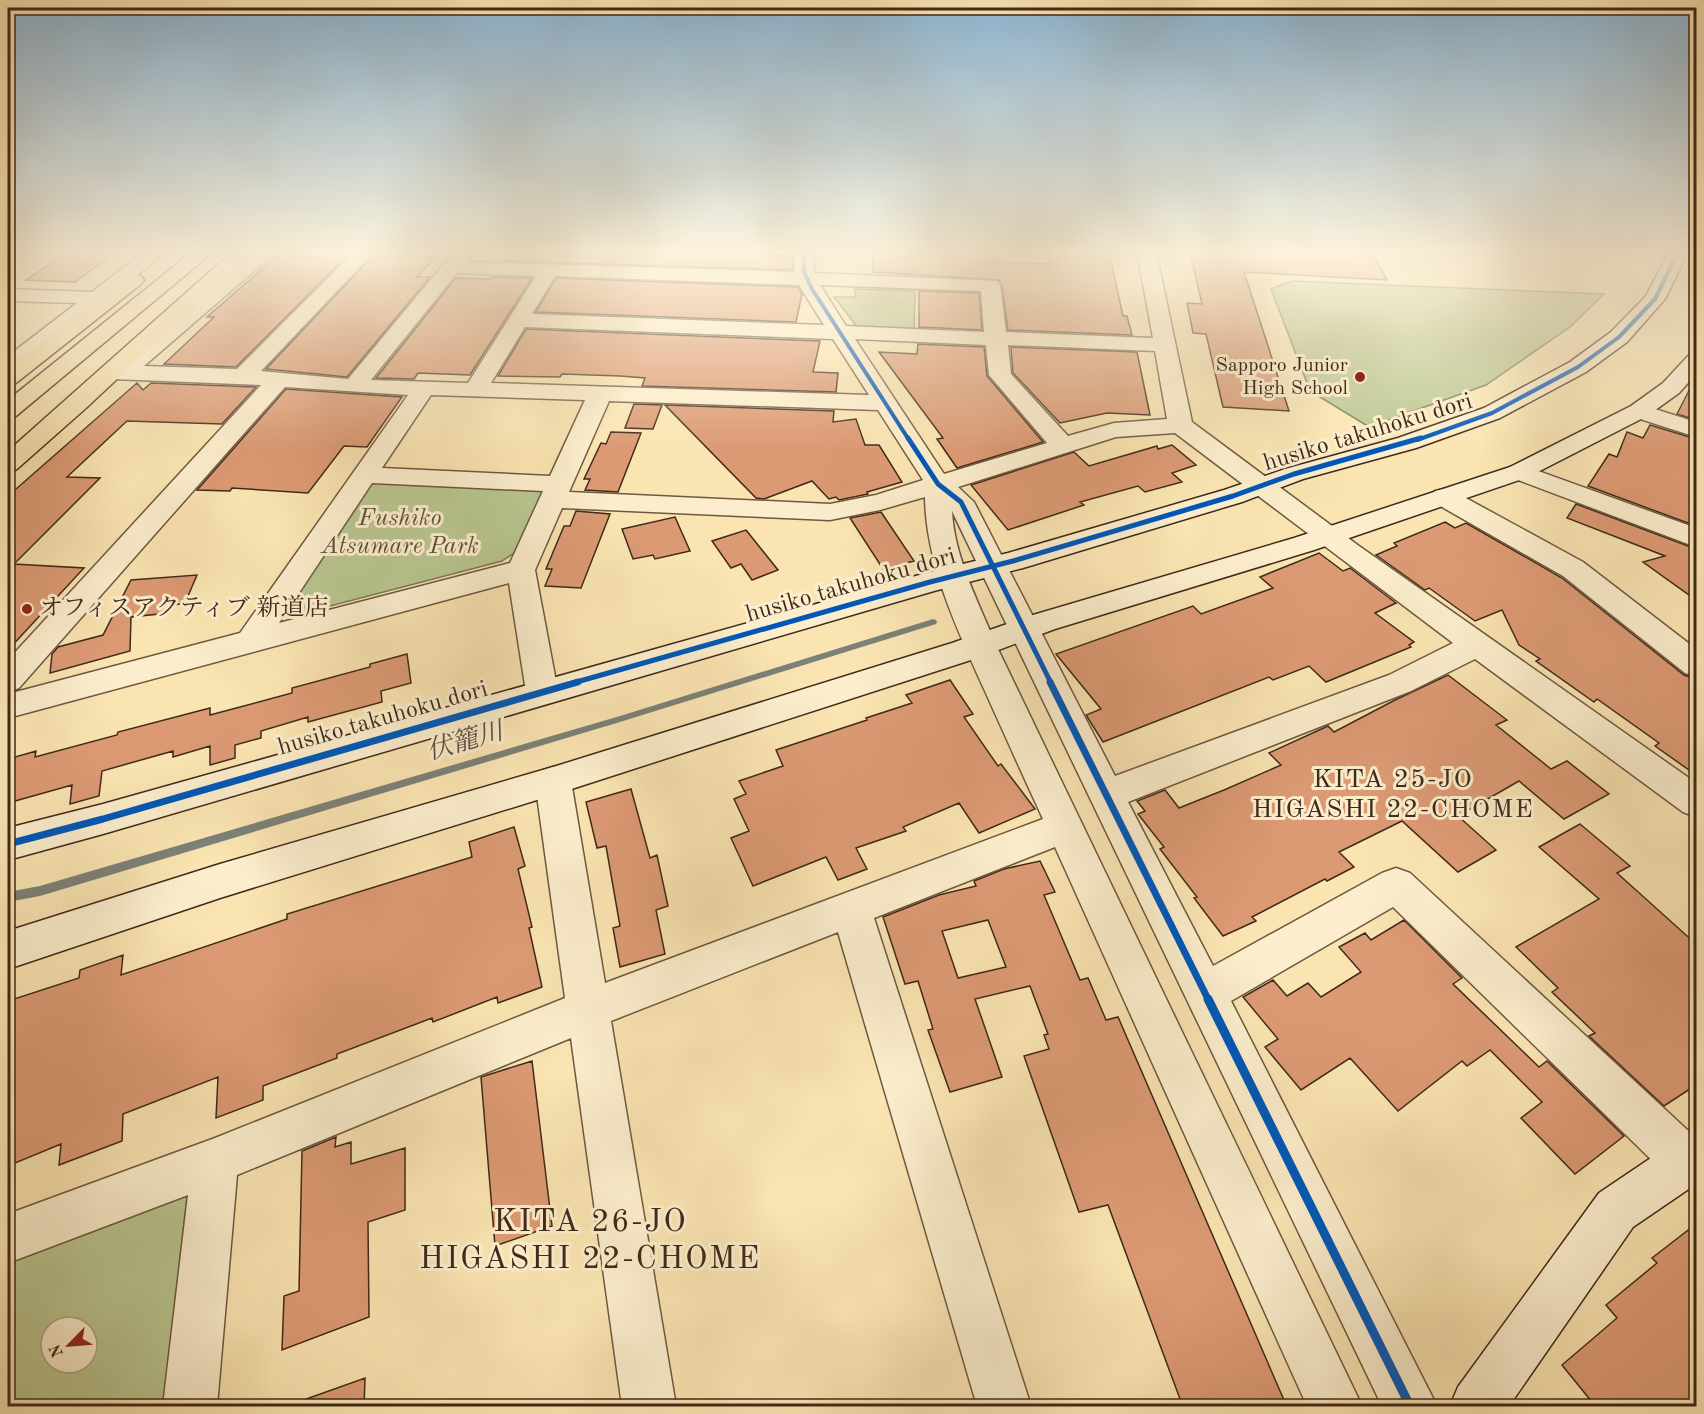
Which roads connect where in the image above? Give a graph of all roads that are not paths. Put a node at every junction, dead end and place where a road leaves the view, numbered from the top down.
1 (71, 318) edge
2 (85, 318) edge
3 (111, 318) edge
4 (128, 318) edge
5 (149, 318) edge
6 (167, 318) edge
7 (189, 318) edge
8 (300, 318) edge
9 (410, 318) edge
10 (831, 318) edge
11 (993, 318) edge
12 (1158, 318) edge
13 (1637, 318) edge
14 (519, 320) joint
15 (841, 333) junction
16 (995, 340) junction
17 (1163, 345) junction
18 (1696, 361) edge
19 (8, 367) edge
20 (114, 370) junction
21 (243, 376) junction
22 (8, 378) edge
23 (279, 379) junction
24 (354, 386) junction
25 (424, 388) junction
26 (476, 390) junction
27 (600, 394) junction
28 (8, 396) edge
29 (885, 403) junction
30 (1639, 411) junction
31 (12, 420) edge
32 (1180, 426) junction
33 (1696, 430) edge
34 (1063, 446) junction
35 (8, 464) edge
36 (1519, 472) junction
37 (365, 475) junction
38 (938, 484) junction
39 (1260, 485) junction
40 (556, 491) junction
41 (1444, 497) junction
42 (1327, 536) junction
43 (1696, 537) edge
44 (993, 566) junction
45 (521, 570) junction
46 (953, 576) junction
47 (1023, 630) junction
48 (251, 641) junction
49 (1478, 644) junction
50 (980, 645) junction
51 (1696, 665) edge
52 (8, 680) edge
53 (542, 692) junction
54 (8, 706) edge
55 (553, 781) junction
56 (1106, 795) junction
57 (1696, 802) edge
58 (1065, 827) junction
59 (8, 844) edge
60 (851, 909) junction
61 (8, 950) edge
62 (1205, 993) junction
63 (588, 1010) junction
64 (1692, 1159) edge
65 (215, 1161) junction
66 (8, 1239) edge
67 (190, 1407) edge
68 (649, 1407) edge
69 (1004, 1407) edge
70 (1335, 1407) edge
71 (1410, 1407) edge
72 (1477, 1407) edge

1 - 19 street
2 - 22 highway
3 - 28 highway
4 - 31 highway
5 - 31 highway
6 - 20 highway
7 - 20 street
8 - 21 street
9 - 24 street
10 - 15 street
11 - 16 street
12 - 17 street
13 - 39 street, husiko takuhoku dori
14 - 15 street
14 - 26 street
15 - 16 street
15 - 29 street
16 - 17 street
16 - 34 street
17 - 32 street
18 - 30 street
20 - 21 street
20 - 35 highway
21 - 23 street
23 - 24 street
23 - 52 street
24 - 25 street
25 - 26 street
25 - 37 street
26 - 27 street
27 - 29 street
27 - 40 street
29 - 38 street
30 - 33 street
30 - 36 street
32 - 34 street
32 - 39 street
34 - 38 street
36 - 41 street
36 - 43 street
37 - 40 street
37 - 48 street
38 - 40 street
38 - 44 street
38 - 46 street
39 - 42 street
39 - 44 street, husiko takuhoku dori
40 - 45 street
41 - 42 street
41 - 51 street
42 - 47 street
42 - 49 street
44 - 46 street, husiko takuhoku dori
44 - 47 street
45 - 48 street
45 - 53 street
46 - 50 street
46 - 53 street, husiko takuhoku dori
47 - 50 street
47 - 56 street
48 - 54 street
49 - 56 street
49 - 57 street
50 - 55 street
50 - 58 street
53 - 59 street, husiko takuhoku dori
55 - 61 street
55 - 63 street
56 - 62 street
58 - 60 street
58 - 70 street
60 - 63 street
60 - 69 street
62 - 64 street
62 - 71 street
63 - 65 street
63 - 68 street
64 - 72 street
65 - 66 street
65 - 67 street

